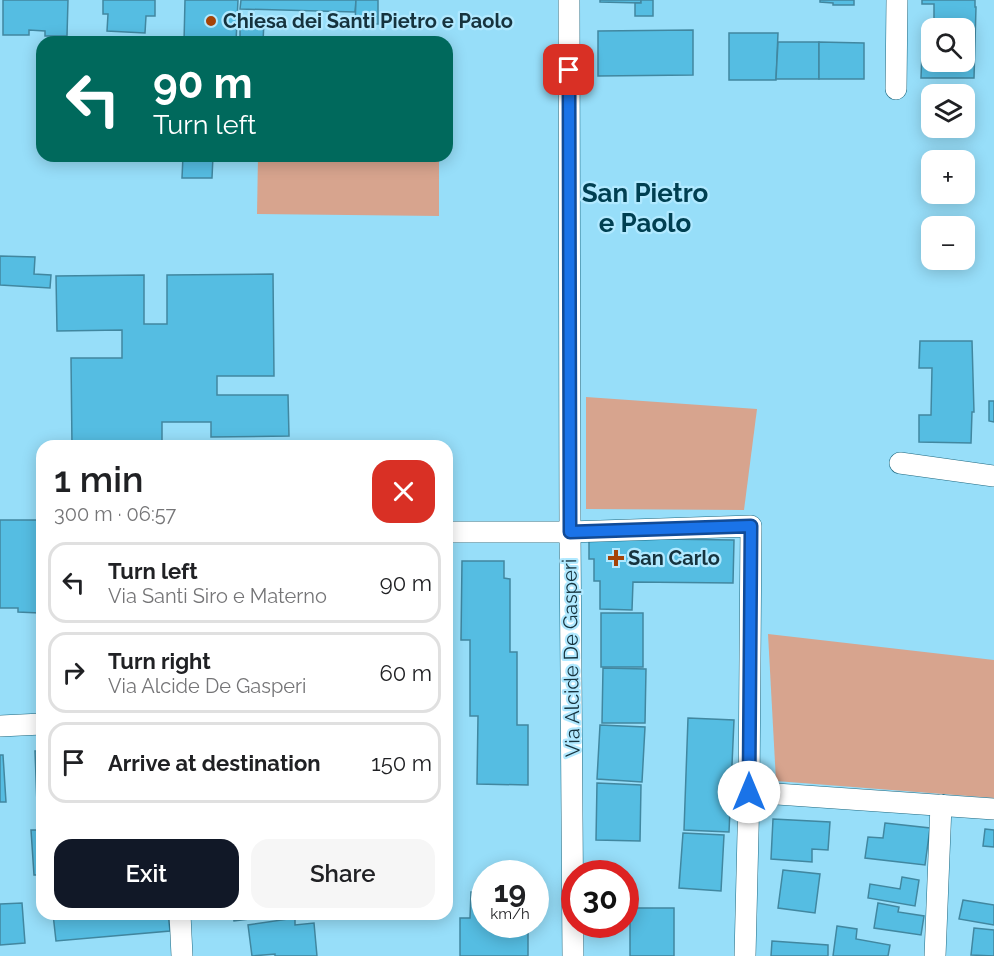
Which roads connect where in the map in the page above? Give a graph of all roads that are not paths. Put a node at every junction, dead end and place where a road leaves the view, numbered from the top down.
1 (569, 0) edge
2 (897, 0) edge
3 (896, 89) dead end
4 (900, 463) dead end
5 (994, 476) edge
6 (453, 532) edge
7 (570, 532) junction
8 (36, 724) edge
9 (0, 726) edge
10 (749, 792) junction
11 (941, 805) junction
12 (994, 810) edge
13 (180, 920) edge
14 (182, 956) edge
15 (573, 956) edge
16 (745, 956) edge
17 (935, 956) edge

1 - 7 street, Via Alcide De Gasperi
2 - 3 street
4 - 5 street
6 - 7 street
7 - 10 street
7 - 15 street, Via Alcide De Gasperi
8 - 9 street
10 - 11 street
10 - 16 street
11 - 12 street
11 - 17 street
13 - 14 street

